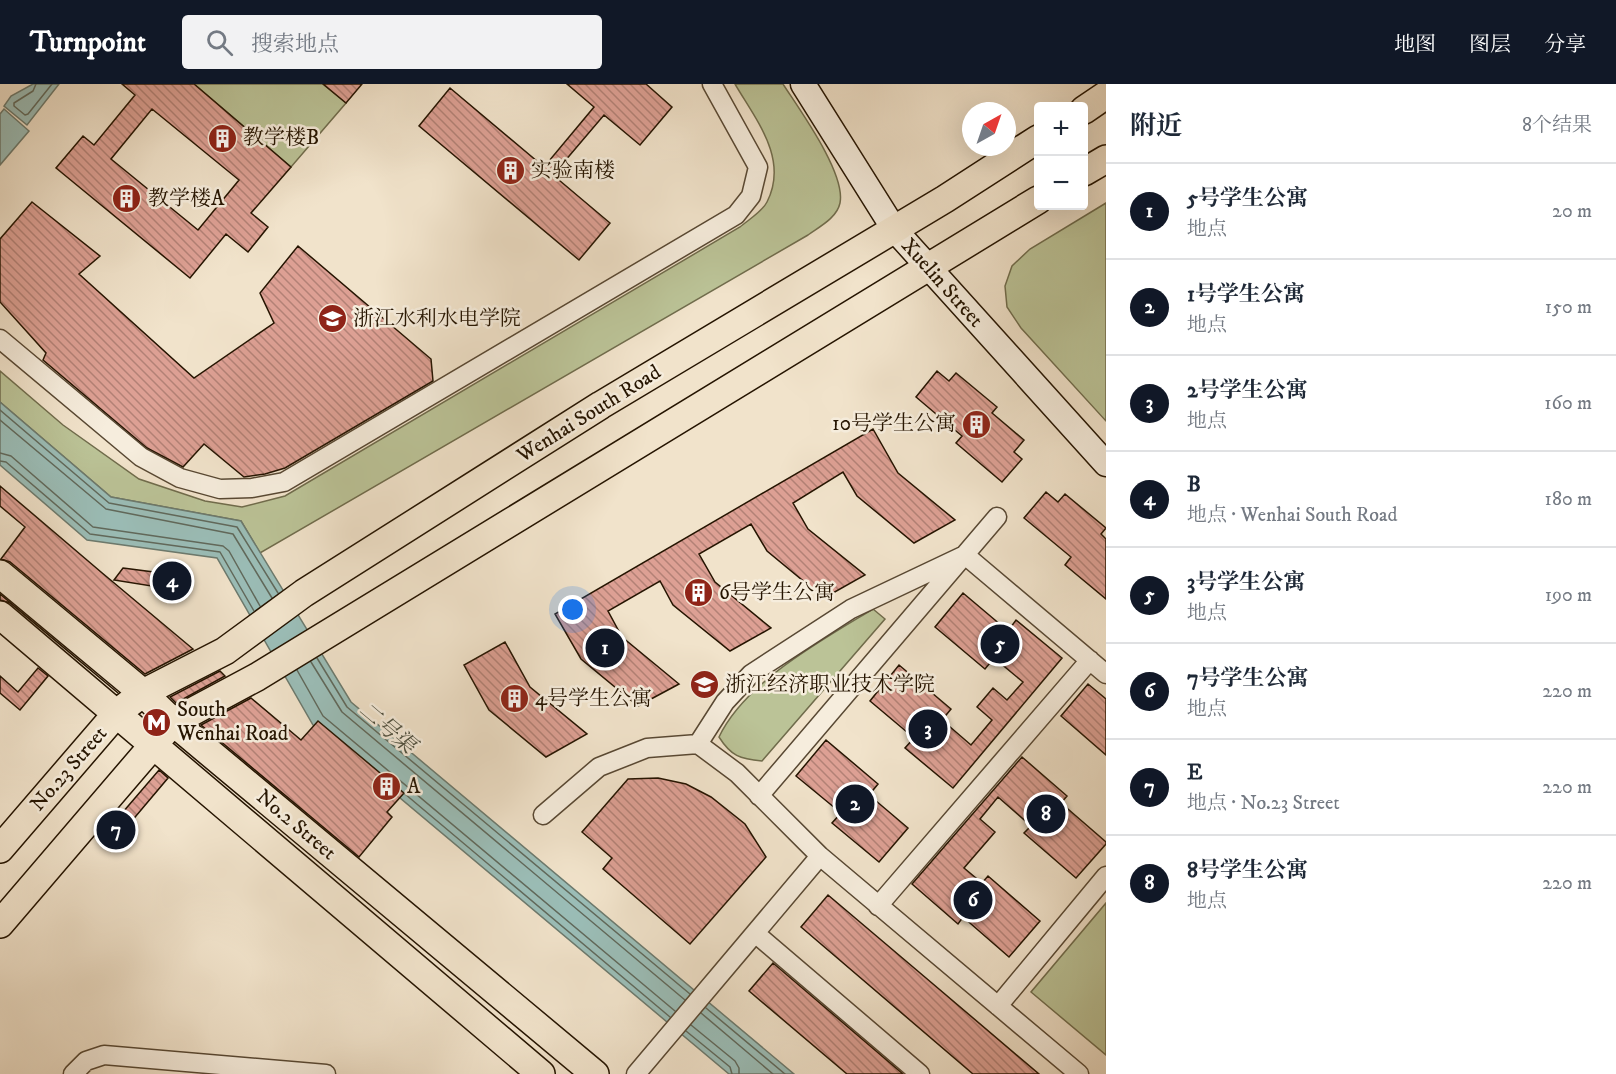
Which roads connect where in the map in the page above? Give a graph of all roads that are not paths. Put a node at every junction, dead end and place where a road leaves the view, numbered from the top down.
1 (712, 84) edge
2 (803, 84) edge
3 (1106, 95) edge
4 (1088, 107) edge
5 (1034, 142) edge
6 (1106, 159) edge
7 (1088, 169) edge
8 (1034, 202) edge
9 (894, 229) junction
10 (927, 267) junction
11 (0, 339) edge
12 (1106, 464) edge
13 (997, 517) dead end
14 (965, 555) junction
15 (0, 574) edge
16 (0, 615) edge
17 (1090, 660) junction
18 (1106, 674) edge
19 (143, 693) junction
20 (117, 713) junction
21 (172, 722) junction
22 (152, 744) junction
23 (698, 744) junction
24 (759, 796) junction
25 (543, 815) dead end
26 (0, 849) edge
27 (820, 856) junction
28 (1106, 876) edge
29 (878, 906) junction
30 (0, 924) edge
31 (755, 933) junction
32 (998, 1006) junction
33 (1076, 1073) edge
34 (73, 1074) edge
35 (326, 1074) edge
36 (541, 1074) edge
37 (595, 1074) edge
38 (636, 1074) edge
39 (920, 1074) edge

1 - 11 street
2 - 9 main road, Xuelin Street
3 - 4 main road
5 - 9 main road, Wenhai South Road
6 - 7 main road
8 - 10 main road
9 - 10 main road, Xuelin Street
9 - 19 main road, Wenhai South Road
10 - 12 main road, Xuelin Street
10 - 21 main road
13 - 14 street
14 - 17 street
14 - 23 street
14 - 24 street
15 - 19 main road, No.2 Street
16 - 20 main road, No.2 Street
17 - 18 street
17 - 29 street
19 - 20 main road, No.23 Street
19 - 21 main road, No.2 Street
20 - 22 main road, No.2 Street
20 - 26 main road, No.23 Street
21 - 22 main road
21 - 37 main road, No.2 Street
22 - 30 main road
22 - 36 main road, No.2 Street
23 - 24 street
23 - 25 street
24 - 27 street
27 - 29 street
27 - 31 street
28 - 32 street
29 - 32 street
31 - 38 street
31 - 39 street
32 - 33 street
34 - 35 street

